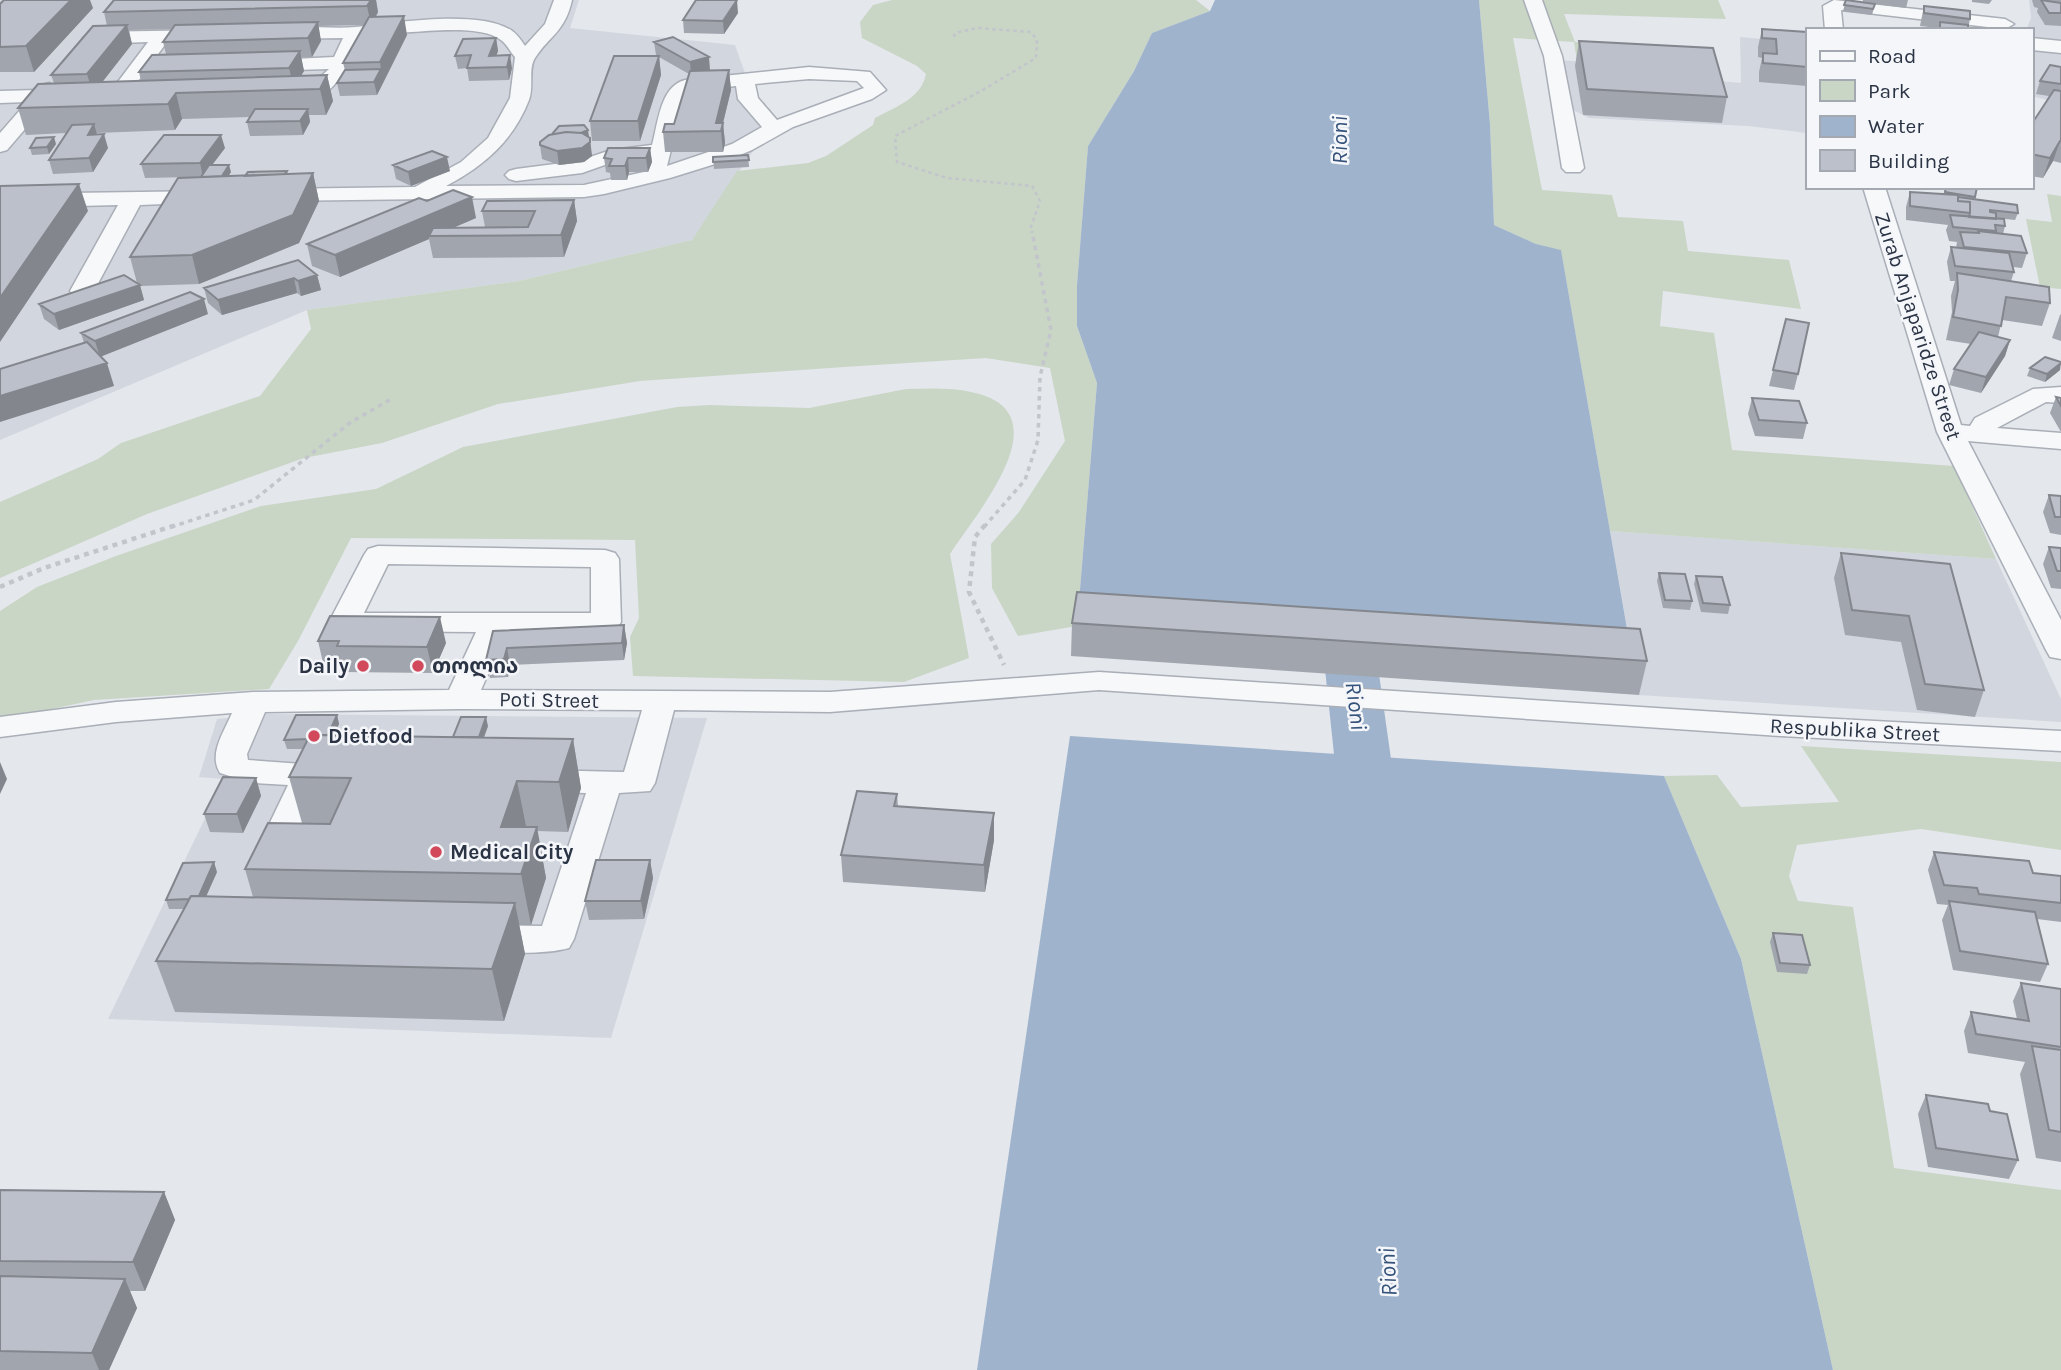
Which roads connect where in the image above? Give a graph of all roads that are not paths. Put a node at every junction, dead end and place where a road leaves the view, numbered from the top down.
1 (563, 0) edge
2 (1533, 0) edge
3 (110, 18) edge
4 (2005, 22) edge
5 (1834, 28) edge
6 (355, 32) junction
7 (259, 34) edge
8 (231, 35) edge
9 (162, 36) junction
10 (92, 38) junction
11 (2033, 44) edge
12 (2061, 47) edge
13 (76, 57) edge
14 (524, 57) junction
15 (340, 63) junction
16 (246, 65) edge
17 (139, 67) junction
18 (165, 67) edge
19 (60, 76) edge
20 (744, 80) junction
21 (274, 94) edge
22 (0, 97) edge
23 (41, 98) junction
24 (142, 98) edge
25 (90, 99) edge
26 (115, 99) junction
27 (64, 100) edge
28 (774, 129) junction
29 (0, 146) edge
30 (662, 147) junction
31 (1573, 168) dead end
32 (654, 176) junction
33 (1875, 189) edge
34 (422, 191) junction
35 (478, 192) junction
36 (256, 195) edge
37 (228, 196) edge
38 (132, 199) junction
39 (0, 201) edge
40 (82, 291) edge
41 (2061, 395) edge
42 (1950, 432) junction
43 (1979, 435) junction
44 (2061, 441) edge
45 (495, 622) junction
46 (2061, 650) edge
47 (1098, 681) joint
48 (461, 699) junction
49 (661, 701) junction
50 (253, 702) junction
51 (0, 727) edge
52 (2061, 741) edge
53 (309, 777) junction
54 (363, 778) edge
55 (512, 780) edge
56 (606, 782) junction
57 (258, 885) edge
58 (444, 937) edge

1 - 14 street
2 - 31 street
3 - 10 street
4 - 5 street
6 - 7 street
6 - 14 street
6 - 15 street
8 - 9 street
9 - 10 street
9 - 17 street
10 - 13 street
11 - 12 street
14 - 34 street
15 - 16 street
15 - 21 street
17 - 18 street
17 - 26 street
19 - 23 street
20 - 28 street
20 - 28 street
20 - 30 street
22 - 23 street
23 - 27 street
23 - 29 street
24 - 26 street
25 - 26 street
28 - 32 street
30 - 32 street
30 - 35 street
32 - 35 street
33 - 42 street, Zurab Anjaparidze Street
34 - 35 street
34 - 36 street
37 - 38 street
38 - 39 street
38 - 40 street
41 - 43 street
42 - 43 street
42 - 46 street, Zurab Anjaparidze Street
43 - 44 street
45 - 45 street
45 - 48 street
47 - 49 street, Poti Street
47 - 52 street, Respublika Street
48 - 49 street, Poti Street
48 - 50 street, Poti Street
49 - 56 street
50 - 51 street, Poti Street
50 - 53 street
53 - 54 street
53 - 57 street
55 - 56 street
56 - 58 street

